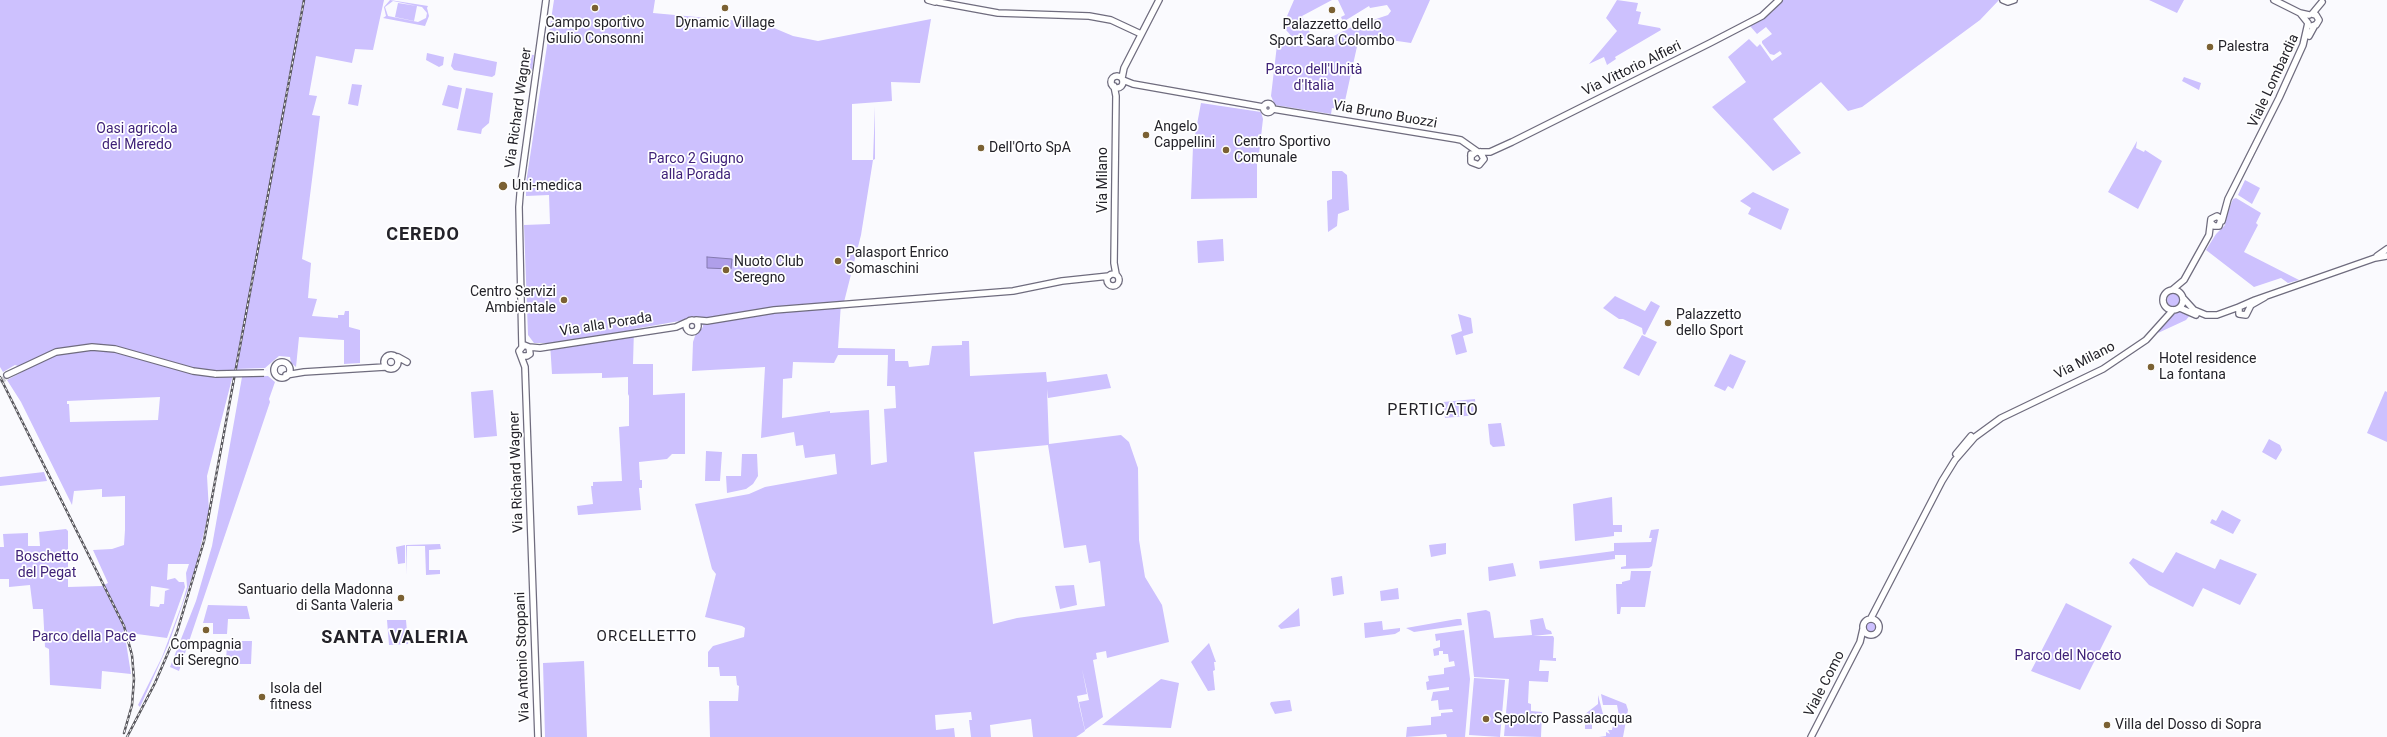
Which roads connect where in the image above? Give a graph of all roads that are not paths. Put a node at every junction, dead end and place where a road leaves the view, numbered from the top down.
1 (546, 0) edge
2 (928, 0) edge
3 (1159, 0) edge
4 (1779, 0) edge
5 (2003, 0) edge
6 (2013, 0) edge
7 (2274, 0) edge
8 (942, 1) edge
9 (2323, 1) edge
10 (2318, 17) junction
11 (2309, 18) junction
12 (2315, 26) junction
13 (1141, 34) junction
14 (1124, 68) junction
15 (1115, 76) junction
16 (1120, 83) junction
17 (1468, 146) junction
18 (2255, 148) junction
19 (1480, 154) junction
20 (1471, 156) junction
21 (2225, 205) junction
22 (2217, 216) junction
23 (2222, 220) junction
24 (2211, 223) junction
25 (2217, 227) junction
26 (2209, 235) junction
27 (2386, 253) edge
28 (2184, 280) junction
29 (2172, 290) junction
30 (2183, 297) junction
31 (2164, 305) junction
32 (2180, 308) junction
33 (2242, 309) junction
34 (2173, 310) junction
35 (696, 320) junction
36 (708, 321) junction
37 (687, 322) junction
38 (2159, 325) junction
39 (676, 327) junction
40 (686, 329) junction
41 (697, 329) junction
42 (540, 348) junction
43 (523, 349) junction
44 (529, 355) junction
45 (385, 364) junction
46 (290, 366) junction
47 (276, 367) junction
48 (525, 367) junction
49 (304, 372) junction
50 (264, 373) junction
51 (286, 375) junction
52 (8, 376) tunnel mouth
53 (275, 376) junction
54 (532, 576) joint
55 (1877, 608) junction
56 (1871, 618) junction
57 (1879, 624) junction
58 (1863, 629) junction
59 (1871, 635) junction
60 (1860, 642) junction
61 (538, 737) edge
62 (1811, 737) edge

1 - 43 street, Via Richard Wagner
2 - 8 street
3 - 13 street, Via Milano
4 - 19 street, Via Vittorio Alfieri
5 - 6 street
7 - 11 street
8 - 13 street
9 - 10 street, Viale Lombardia
9 - 11 street, Viale Lombardia
10 - 11 street
10 - 12 street, Viale Lombardia
11 - 12 street
11 - 18 street, Viale Lombardia
12 - 18 street, Viale Lombardia
13 - 14 street, Via Milano
14 - 15 street, Via Milano
14 - 16 street, Via Milano
15 - 16 street
15 - 16 street
16 - 17 street, Via Bruno Buozzi
16 - 36 street, Via Milano
17 - 19 street, Via Bruno Buozzi
17 - 20 street
18 - 21 street, Viale Lombardia
19 - 20 street
19 - 20 street
21 - 22 street
21 - 23 street
22 - 23 street
22 - 24 street
23 - 25 street
24 - 25 street
24 - 26 street
25 - 26 street
26 - 28 street
27 - 33 street
28 - 29 street
28 - 30 street
29 - 30 street
29 - 31 street
30 - 32 street
30 - 33 street
31 - 34 street
31 - 38 street
32 - 33 street
32 - 34 street
34 - 38 street, Via Milano
35 - 36 street
35 - 37 street
35 - 41 street
36 - 41 street
37 - 39 street, Via alla Porada
37 - 40 street
38 - 55 street, Via Milano
39 - 40 street, Via alla Porada
39 - 42 street, Via alla Porada
40 - 41 street
42 - 43 street, Via alla Porada
42 - 44 street, Via alla Porada
43 - 44 street
43 - 44 street
43 - 48 street, Via Richard Wagner
44 - 48 street, Via Richard Wagner
45 - 45 street
45 - 49 street
46 - 47 street
46 - 49 street
46 - 51 street
47 - 50 street
47 - 53 street
48 - 54 street, Via Richard Wagner
49 - 51 street
50 - 52 street, bridge
50 - 53 street
51 - 53 street
54 - 61 street, Via Antonio Stoppani
55 - 56 street, Via Milano
55 - 57 street
56 - 57 street
56 - 58 street
57 - 59 street
58 - 59 street
58 - 60 street, Viale Como
59 - 60 street
60 - 62 street, Viale Como

